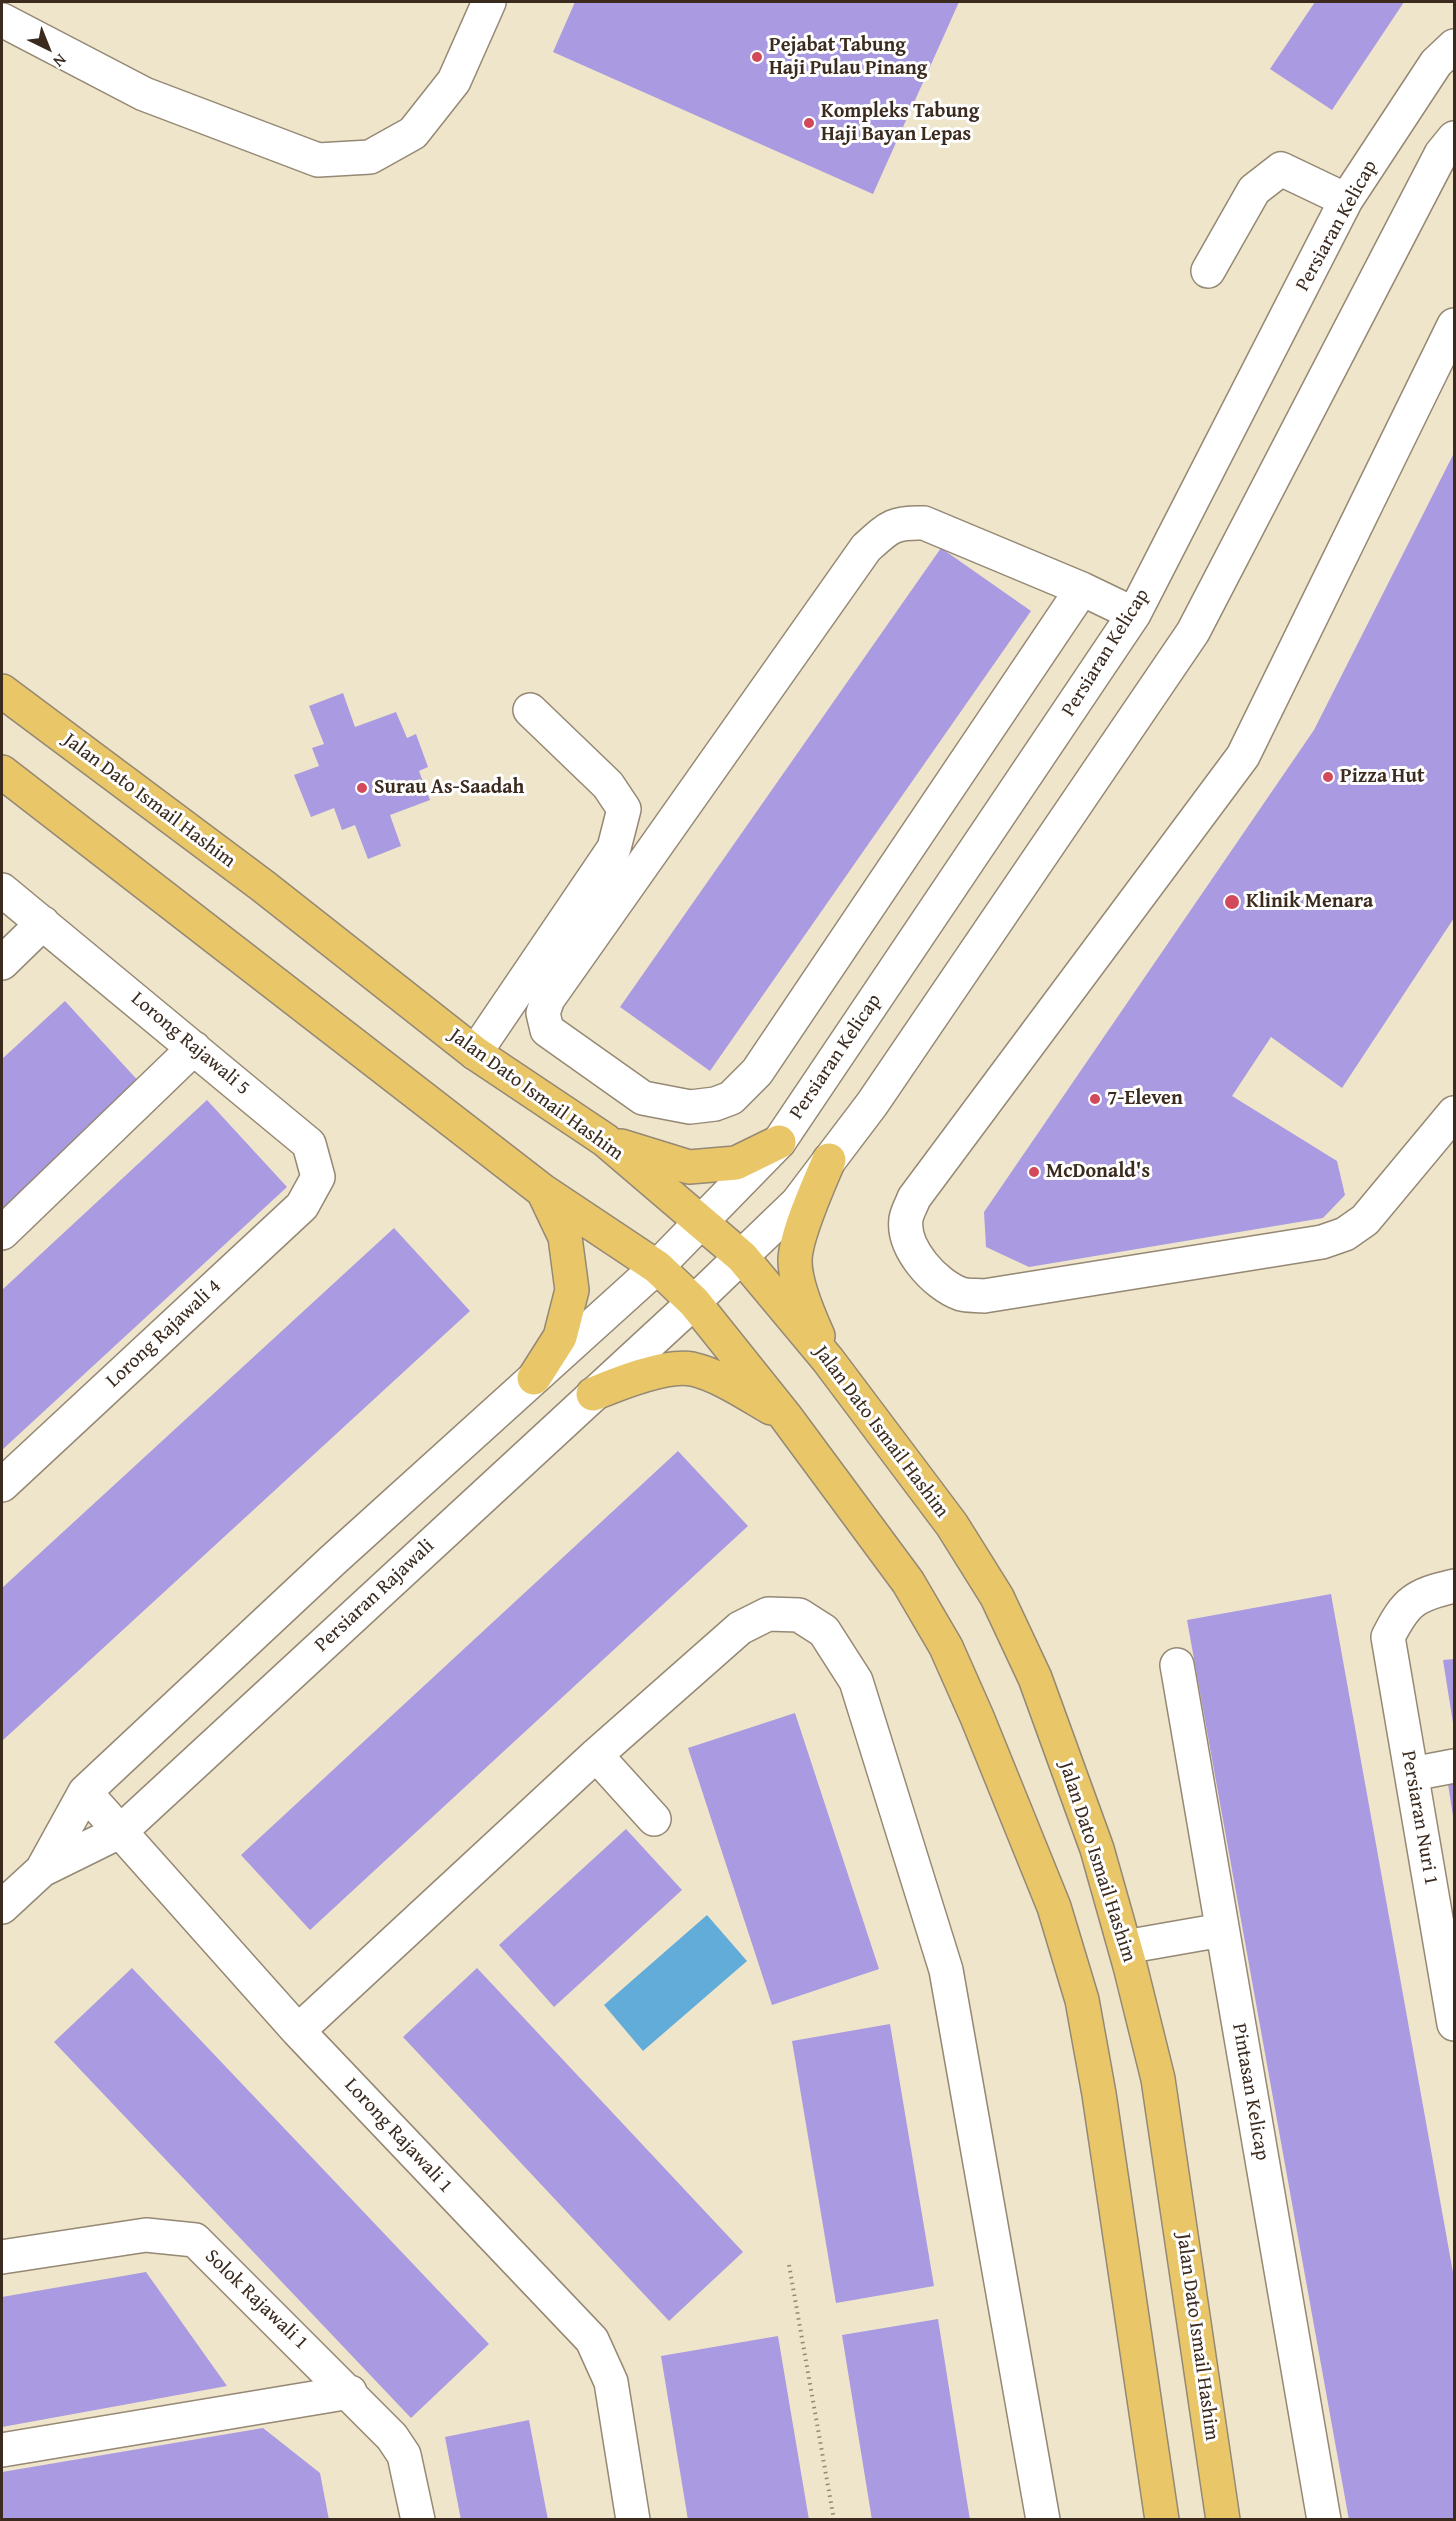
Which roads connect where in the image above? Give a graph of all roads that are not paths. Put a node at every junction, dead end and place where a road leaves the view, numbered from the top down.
1 (489, 2) edge
2 (2, 20) edge
3 (1455, 46) edge
4 (1455, 138) edge
5 (1346, 200) junction
6 (1208, 271) dead end
7 (1455, 325) edge
8 (1082, 589) junction
9 (1134, 614) junction
10 (2, 691) edge
11 (530, 710) dead end
12 (2, 772) edge
13 (2, 890) edge
14 (43, 923) junction
15 (2, 963) edge
16 (194, 1048) junction
17 (475, 1053) junction
18 (1455, 1113) edge
19 (605, 1140) junction
20 (779, 1142) junction
21 (829, 1160) junction
22 (318, 1177) joint
23 (543, 1191) junction
24 (701, 1225) junction
25 (2, 1233) edge
26 (742, 1257) junction
27 (657, 1268) junction
28 (694, 1302) junction
29 (828, 1360) junction
30 (534, 1378) junction
31 (593, 1394) junction
32 (786, 1417) junction
33 (2, 1485) edge
34 (1455, 1587) edge
35 (1177, 1665) dead end
36 (596, 1755) junction
37 (1455, 1766) edge
38 (1412, 1774) junction
39 (85, 1792) junction
40 (654, 1819) dead end
41 (121, 1831) junction
42 (42, 1870) junction
43 (2, 1907) edge
44 (1222, 1930) junction
45 (1125, 1947) junction
46 (1449, 1957) edge
47 (1455, 2025) edge
48 (298, 2031) junction
49 (2, 2257) edge
50 (350, 2392) junction
51 (2, 2450) edge
52 (418, 2520) edge
53 (633, 2520) edge
54 (1043, 2520) edge
55 (1162, 2520) edge
56 (1223, 2520) edge
57 (1324, 2520) edge

1 - 2 street
3 - 5 street, Persiaran Kelicap
4 - 21 street
5 - 6 street
5 - 9 street, Persiaran Kelicap
7 - 18 street
8 - 8 street
8 - 9 street
9 - 20 street, Persiaran Kelicap
10 - 17 main road, Jalan Dato Ismail Hashim
11 - 17 street
12 - 23 main road
13 - 14 street, Lorong Rajawali 5
14 - 15 street
14 - 16 street, Lorong Rajawali 5
16 - 22 street, Lorong Rajawali 5
16 - 25 street
17 - 19 main road, Jalan Dato Ismail Hashim
19 - 20 main road
19 - 24 main road, Jalan Dato Ismail Hashim
20 - 24 street, Persiaran Kelicap
21 - 26 street
21 - 29 main road
22 - 33 street, Lorong Rajawali 4
23 - 27 main road
23 - 30 main road
24 - 26 main road, Jalan Dato Ismail Hashim
24 - 27 street, Persiaran Kelicap
26 - 28 street, Persiaran Rajawali
26 - 29 main road, Jalan Dato Ismail Hashim
27 - 28 main road
27 - 30 street, Persiaran Rajawali
28 - 31 street, Persiaran Rajawali
28 - 32 main road
29 - 45 main road, Jalan Dato Ismail Hashim
30 - 39 street, Persiaran Rajawali
31 - 32 main road
31 - 41 street, Persiaran Rajawali
32 - 55 main road
34 - 38 street, Persiaran Nuri 1
35 - 44 street, Pintasan Kelicap
36 - 40 street
36 - 48 street
36 - 54 street
37 - 38 street
38 - 46 street, Persiaran Nuri 1
39 - 41 street, Lorong Rajawali 1
39 - 42 street, Persiaran Rajawali
41 - 42 street, Persiaran Rajawali
41 - 48 street, Lorong Rajawali 1
42 - 43 street, Persiaran Rajawali
44 - 45 street
44 - 57 street, Pintasan Kelicap
45 - 56 main road, Jalan Dato Ismail Hashim
46 - 47 street, Persiaran Nuri 1
48 - 53 street, Lorong Rajawali 1
49 - 50 street, Solok Rajawali 1
50 - 51 street
50 - 52 street, Solok Rajawali 1

